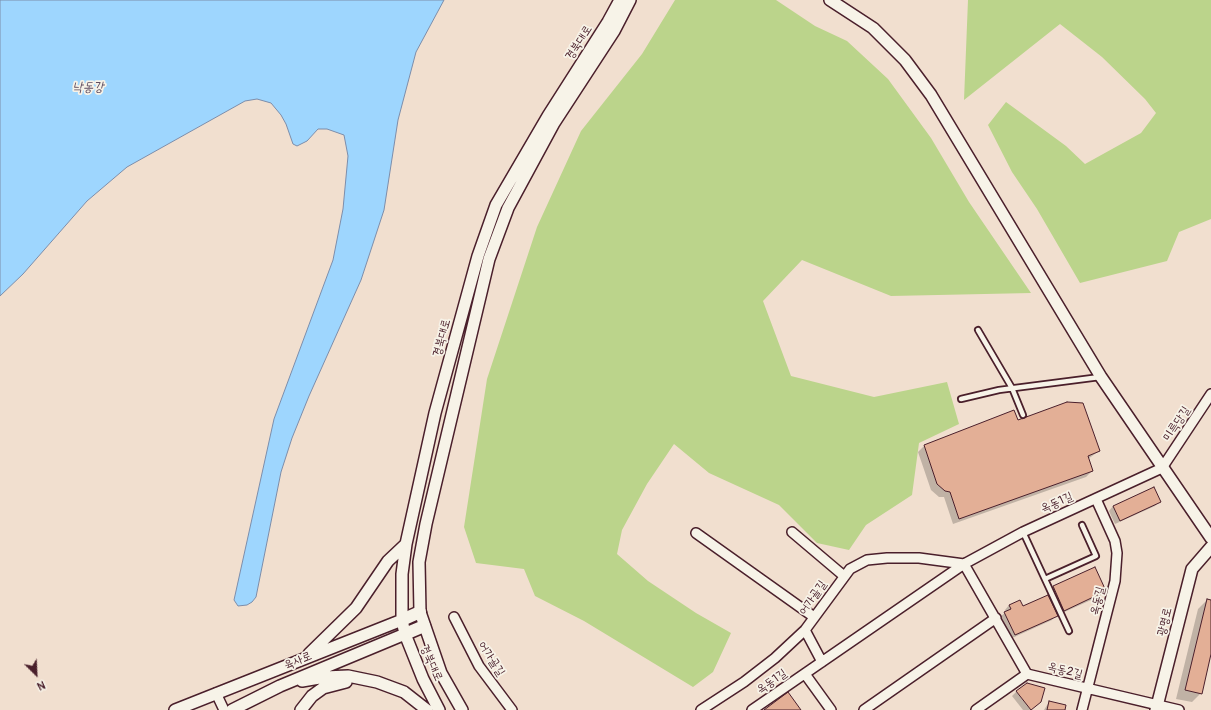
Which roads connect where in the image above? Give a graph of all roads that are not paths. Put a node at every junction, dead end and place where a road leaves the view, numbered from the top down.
1 (620, 0) edge
2 (630, 0) edge
3 (830, 0) edge
4 (978, 330) dead end
5 (1101, 377) junction
6 (1012, 388) junction
7 (1211, 394) edge
8 (961, 399) dead end
9 (1023, 415) dead end
10 (1162, 468) junction
11 (1096, 499) junction
12 (1082, 526) dead end
13 (792, 532) dead end
14 (1023, 532) junction
15 (696, 533) dead end
16 (1211, 538) edge
17 (406, 544) junction
18 (1211, 547) edge
19 (964, 564) junction
20 (844, 576) junction
21 (1045, 579) junction
22 (420, 612) junction
23 (454, 617) dead end
24 (814, 617) junction
25 (996, 618) junction
26 (402, 620) junction
27 (424, 626) junction
28 (805, 630) junction
29 (1069, 631) dead end
30 (405, 634) junction
31 (305, 659) junction
32 (822, 662) junction
33 (804, 674) junction
34 (1027, 674) junction
35 (377, 682) junction
36 (280, 686) junction
37 (1087, 689) junction
38 (216, 693) junction
39 (1157, 708) edge
40 (175, 710) edge
41 (224, 710) edge
42 (232, 710) edge
43 (301, 710) edge
44 (427, 710) edge
45 (439, 710) edge
46 (462, 710) edge
47 (511, 710) edge
48 (701, 710) edge
49 (752, 710) edge
50 (831, 710) edge
51 (864, 710) edge
52 (976, 710) edge
53 (1082, 710) edge
54 (1179, 710) edge

1 - 17 street, 경북대로
2 - 22 street, 경북대로
3 - 5 street
4 - 6 lane
5 - 6 lane
5 - 10 street
6 - 8 lane
6 - 9 lane
7 - 10 street, 미륵당길
10 - 11 street, 옥동1길
10 - 16 street
11 - 14 street, 옥동1길
11 - 37 street, 옥동길
12 - 21 lane
13 - 20 street
14 - 19 street, 옥동1길
14 - 21 lane
15 - 24 street
17 - 26 street, 경북대로
17 - 31 street
18 - 39 street, 광명로
19 - 20 street, 어가골길
19 - 25 street
19 - 32 street, 옥동1길
20 - 24 street, 어가골길
21 - 29 lane
22 - 26 main road, 육사로
22 - 27 street, 경북대로
23 - 47 street, 어가골길
24 - 28 street, 어가골길
25 - 34 street
25 - 51 street
26 - 30 street, 경북대로
26 - 31 street, 육사로
27 - 30 main road, 육사로
27 - 46 street, 경북대로
28 - 32 street
28 - 48 street, 어가골길
30 - 36 street, 육사로
30 - 45 street, 경북대로
31 - 38 street, 육사로
32 - 33 street, 옥동1길
33 - 49 street, 옥동1길
33 - 50 street, 옥동1길
34 - 37 street, 옥동2길
34 - 52 street
35 - 36 street
35 - 43 street
35 - 44 street
36 - 42 street, 육사로
37 - 39 street, 옥동2길
37 - 53 street, 옥동길
38 - 40 street, 육사로
38 - 41 street
39 - 54 street, 옥동2길

